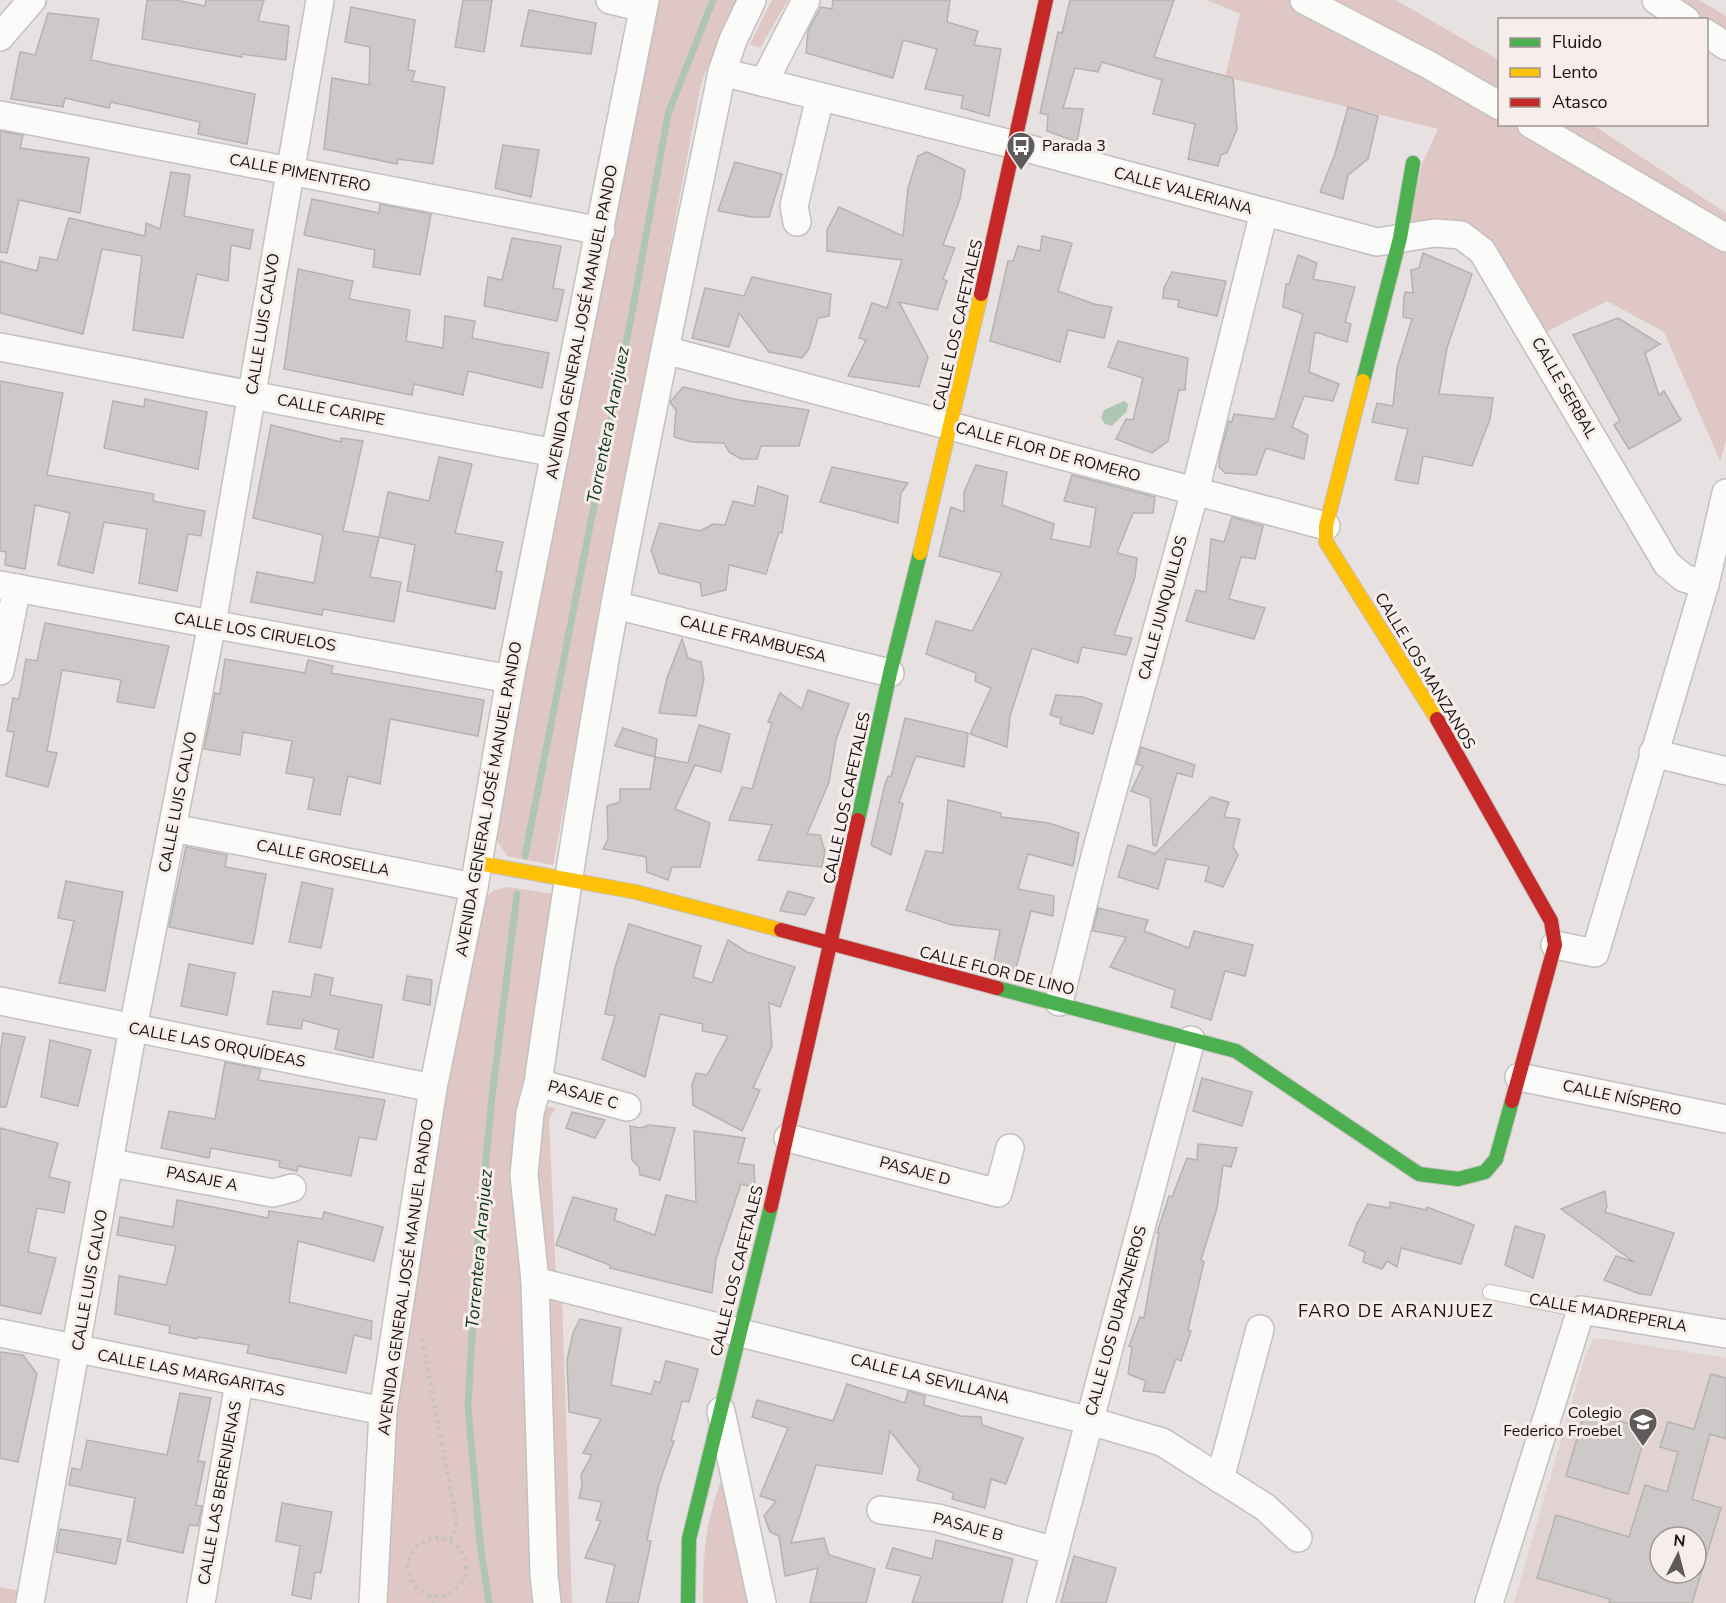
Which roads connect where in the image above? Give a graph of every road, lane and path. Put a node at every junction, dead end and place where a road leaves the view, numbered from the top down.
1 (32, 0) edge
2 (320, 0) edge
3 (610, 0) edge
4 (752, 0) edge
5 (806, 0) edge
6 (1046, 0) edge
7 (1304, 0) edge
8 (1656, 0) edge
9 (644, 4) edge
10 (1683, 18) edge
11 (1708, 34) edge
12 (0, 37) edge
13 (1726, 46) edge
14 (722, 72) junction
15 (764, 82) junction
16 (820, 97) junction
17 (1498, 105) edge
18 (0, 114) edge
19 (1535, 126) edge
20 (1015, 145) junction
21 (1413, 164) dead end
22 (288, 171) junction
23 (1264, 212) junction
24 (797, 222) dead end
25 (601, 231) junction
26 (1400, 238) junction
27 (1726, 238) edge
28 (0, 347) edge
29 (665, 350) junction
30 (251, 395) junction
31 (952, 427) junction
32 (555, 453) junction
33 (1195, 491) junction
34 (1726, 493) edge
35 (1326, 526) junction
36 (1705, 584) junction
37 (8, 587) edge
38 (615, 605) junction
39 (212, 624) junction
40 (0, 670) edge
41 (890, 673) junction
42 (510, 679) junction
43 (1653, 753) junction
44 (1726, 771) edge
45 (172, 828) junction
46 (476, 875) junction
47 (568, 880) junction
48 (1555, 945) junction
49 (832, 946) junction
50 (0, 1000) edge
51 (1059, 1002) junction
52 (134, 1028) junction
53 (1191, 1040) junction
54 (1519, 1077) junction
55 (538, 1083) junction
56 (433, 1089) junction
57 (627, 1107) dead end
58 (1726, 1119) edge
59 (788, 1138) junction
60 (1010, 1148) dead end
61 (111, 1162) junction
62 (1477, 1176) joint
63 (292, 1188) dead end
64 (535, 1281) junction
65 (1490, 1292) dead end
66 (1581, 1310) junction
67 (1260, 1329) dead end
68 (739, 1330) junction
69 (0, 1333) edge
70 (1726, 1334) edge
71 (422, 1339) dead end
72 (77, 1350) junction
73 (239, 1383) junction
74 (720, 1409) junction
75 (383, 1411) junction
76 (1090, 1421) junction
77 (1220, 1479) junction
78 (881, 1510) dead end
79 (1298, 1538) dead end
80 (450, 1541) junction
81 (1055, 1551) junction
82 (430, 1594) junction
83 (30, 1603) edge
84 (201, 1603) edge
85 (373, 1603) edge
86 (434, 1603) edge
87 (547, 1603) edge
88 (688, 1603) edge
89 (762, 1603) edge
90 (1041, 1603) edge
91 (1489, 1603) edge

1 - 12 street
2 - 22 street, CALLE LUIS CALVO
3 - 9 street
4 - 14 street
5 - 15 street
6 - 20 street, CALLE LOS CAFETALES
7 - 17 street
8 - 10 street
9 - 25 street, AVENIDA GENERAL JOSÉ MANUEL PANDO
11 - 13 street
14 - 15 street, CALLE VALERIANA
14 - 29 street
15 - 16 street, CALLE VALERIANA
16 - 20 street, CALLE VALERIANA
16 - 24 street
18 - 22 street, CALLE PIMENTERO
19 - 27 street
20 - 23 street, CALLE VALERIANA
20 - 31 street, CALLE LOS CAFETALES
21 - 26 street, CALLE LOS MANZANOS
22 - 25 street, CALLE PIMENTERO
22 - 30 street, CALLE LUIS CALVO
23 - 26 street, CALLE VALERIANA
23 - 33 street, CALLE JUNQUILLOS
25 - 32 street, AVENIDA GENERAL JOSÉ MANUEL PANDO
26 - 35 street, CALLE LOS MANZANOS
26 - 36 street, CALLE SERBAL
28 - 30 street, CALLE CARIPE
29 - 31 street, CALLE FLOR DE ROMERO
29 - 38 street
30 - 32 street, CALLE CARIPE
30 - 39 street, CALLE LUIS CALVO
31 - 33 street, CALLE FLOR DE ROMERO
31 - 41 street, CALLE LOS CAFETALES
32 - 42 street, AVENIDA GENERAL JOSÉ MANUEL PANDO
33 - 35 street, CALLE FLOR DE ROMERO
33 - 51 street, CALLE JUNQUILLOS
34 - 36 street
35 - 48 street, CALLE LOS MANZANOS
36 - 43 street
37 - 39 street, CALLE LOS CIRUELOS
37 - 40 street
38 - 41 street, CALLE FRAMBUESA
38 - 47 street
39 - 42 street, CALLE LOS CIRUELOS
39 - 45 street, CALLE LUIS CALVO
41 - 49 street, CALLE LOS CAFETALES
42 - 46 street, AVENIDA GENERAL JOSÉ MANUEL PANDO
43 - 44 street
43 - 48 street
45 - 46 street, CALLE GROSELLA
45 - 52 street, CALLE LUIS CALVO
46 - 47 street, CALLE FLOR DE LINO
46 - 56 street, AVENIDA GENERAL JOSÉ MANUEL PANDO
47 - 49 street, CALLE FLOR DE LINO
47 - 55 street
48 - 54 street, CALLE LOS MANZANOS
49 - 51 street, CALLE FLOR DE LINO
49 - 59 street, CALLE LOS CAFETALES
50 - 52 street, CALLE LAS ORQUÍDEAS
51 - 53 street, CALLE FLOR DE LINO
52 - 56 street, CALLE LAS ORQUÍDEAS
52 - 61 street, CALLE LUIS CALVO
53 - 62 street, CALLE FLOR DE LINO
53 - 76 street, CALLE LOS DURAZNEROS
54 - 58 street, CALLE NÍSPERO
54 - 62 street, CALLE LOS MANZANOS
55 - 57 street, PASAJE C
55 - 64 street
56 - 75 street, AVENIDA GENERAL JOSÉ MANUEL PANDO
59 - 60 street, PASAJE D
59 - 68 street, CALLE LOS CAFETALES
61 - 63 street, PASAJE A
61 - 72 street, CALLE LUIS CALVO
64 - 68 street, CALLE LA SEVILLANA
64 - 87 street
65 - 66 lane, CALLE MADREPERLA
66 - 70 street, CALLE MADREPERLA
66 - 91 street
67 - 77 street
68 - 74 street, CALLE LOS CAFETALES
68 - 76 street, CALLE LA SEVILLANA
69 - 72 street, CALLE LAS MARGARITAS
71 - 80 path
72 - 73 street, CALLE LAS MARGARITAS
72 - 83 street, CALLE LUIS CALVO
73 - 75 street, CALLE LAS MARGARITAS
73 - 84 street, CALLE LAS BERENJENAS
74 - 88 street, CALLE LOS CAFETALES
74 - 89 street
75 - 85 street, AVENIDA GENERAL JOSÉ MANUEL PANDO
76 - 77 street, CALLE LA SEVILLANA
76 - 81 street, CALLE LOS DURAZNEROS
77 - 79 street, CALLE LA SEVILLANA
78 - 81 street, PASAJE B
80 - 82 path
80 - 82 path
81 - 90 street, CALLE LOS DURAZNEROS
82 - 86 path

